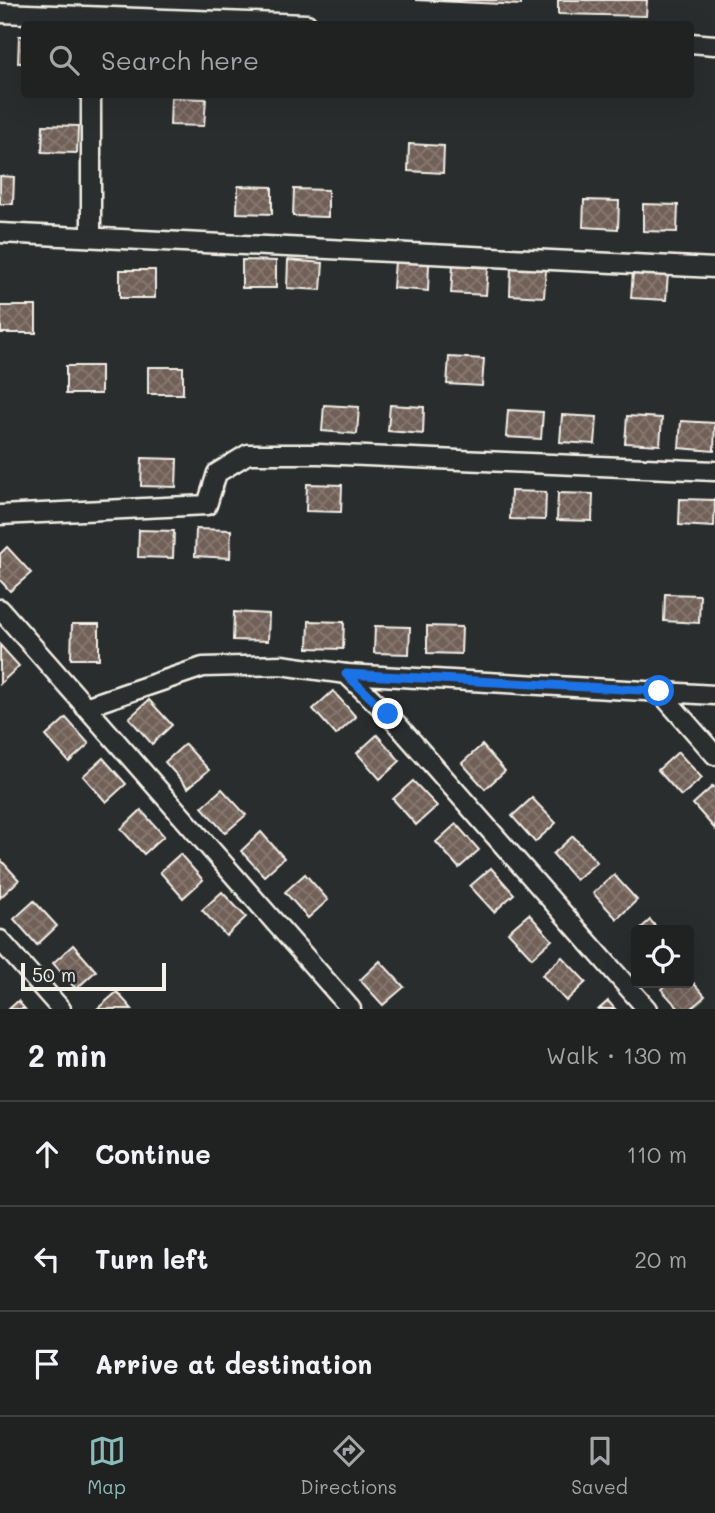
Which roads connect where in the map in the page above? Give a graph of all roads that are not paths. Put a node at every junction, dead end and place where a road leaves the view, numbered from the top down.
1 (0, 13) edge
2 (90, 13) edge
3 (248, 21) edge
4 (694, 43) edge
5 (715, 45) edge
6 (91, 98) edge
7 (0, 233) edge
8 (91, 237) junction
9 (715, 268) edge
10 (715, 471) edge
11 (0, 514) edge
12 (0, 609) edge
13 (346, 674) junction
14 (659, 691) junction
15 (715, 695) edge
16 (85, 707) junction
17 (715, 755) edge
18 (0, 940) edge
19 (61, 1009) edge
20 (351, 1009) edge
21 (647, 1009) edge

1 - 2 street
2 - 3 street
4 - 5 street
6 - 8 street
7 - 8 street
8 - 9 street
10 - 11 street
12 - 16 street
13 - 14 street
13 - 16 street
13 - 21 street
14 - 15 street
14 - 17 street
16 - 20 street
18 - 19 street

